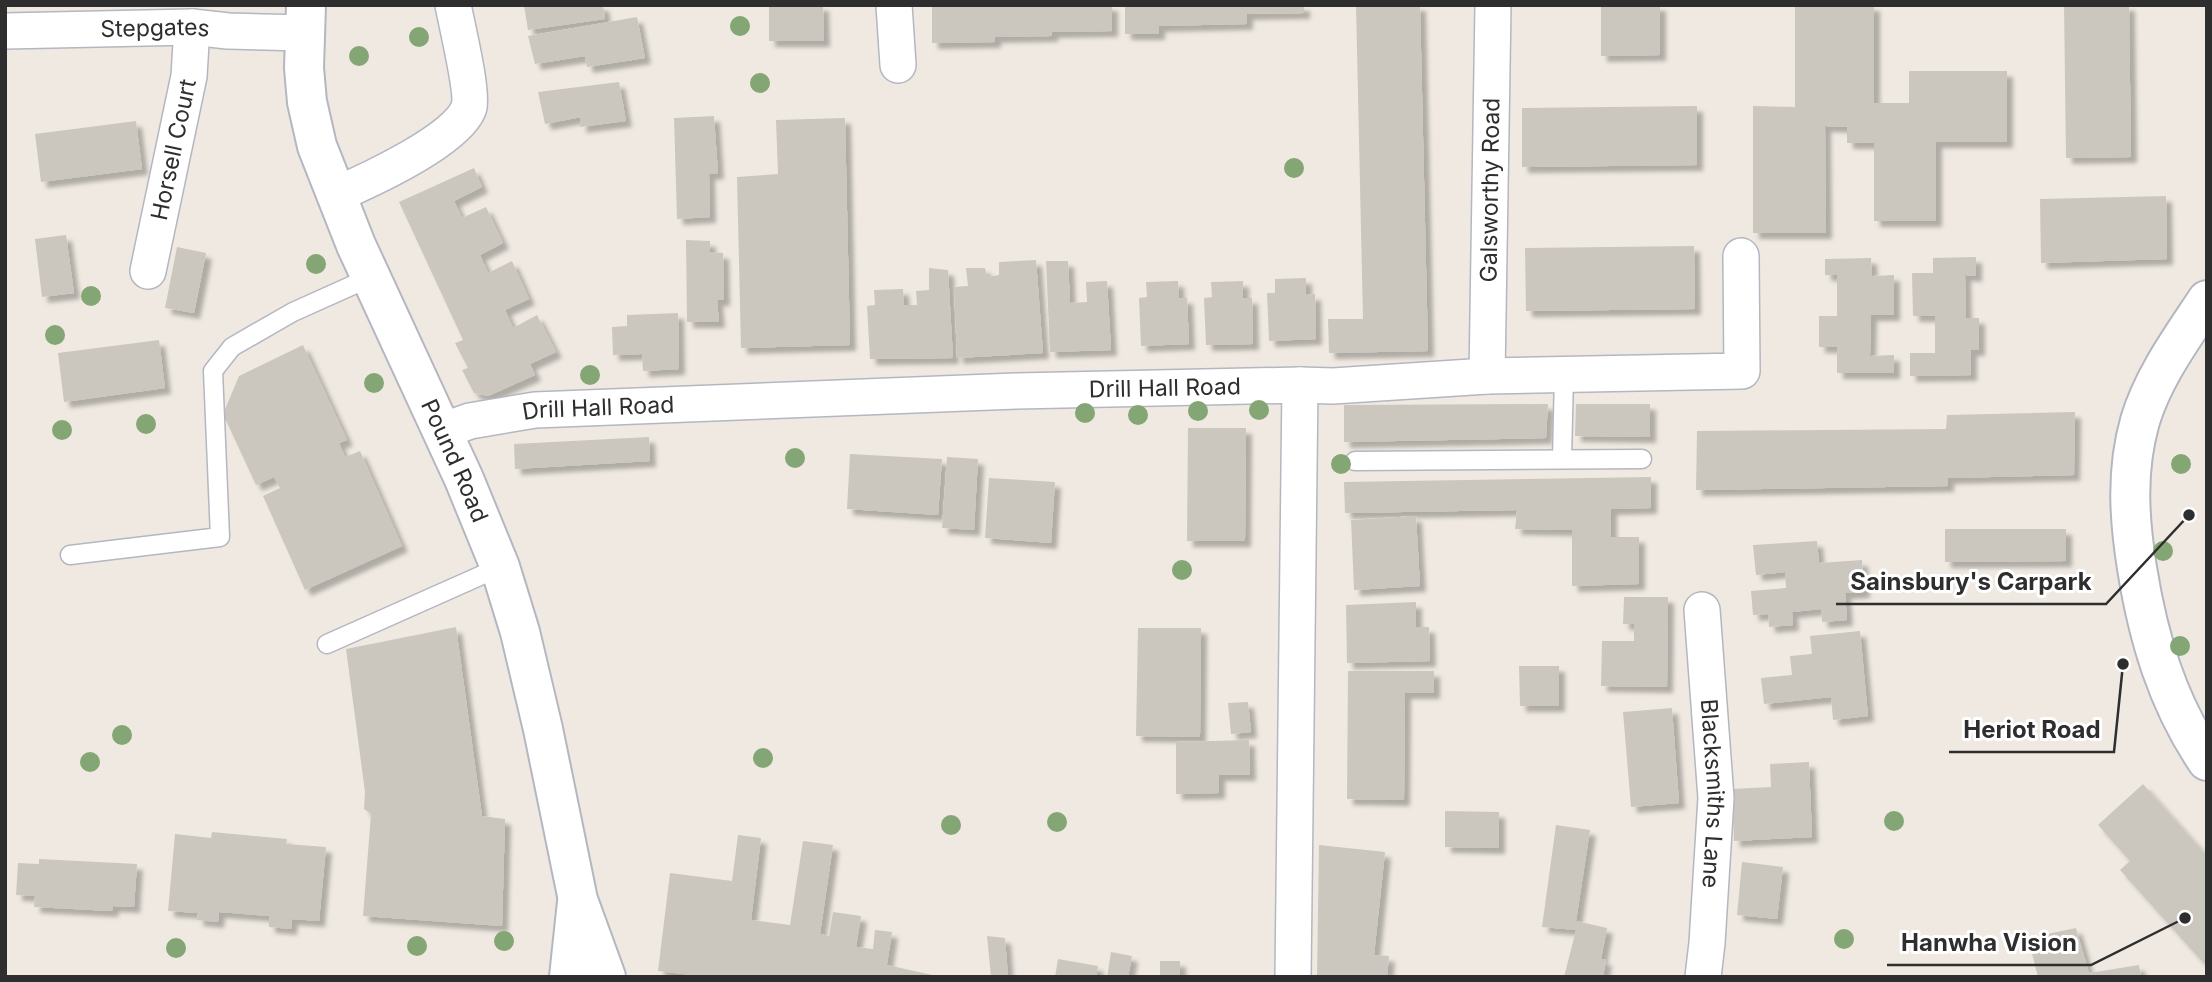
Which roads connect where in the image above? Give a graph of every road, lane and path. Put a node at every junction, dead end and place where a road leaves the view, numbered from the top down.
1 (453, 5) edge
2 (894, 5) edge
3 (1493, 5) edge
4 (305, 19) edge
5 (192, 27) junction
6 (5, 30) edge
7 (898, 65) dead end
8 (335, 195) junction
9 (1741, 256) dead end
10 (148, 271) dead end
11 (371, 277) junction
12 (2207, 300) edge
13 (1564, 374) junction
14 (1487, 376) junction
15 (1300, 385) junction
16 (442, 432) junction
17 (1562, 459) junction
18 (1642, 459) dead end
19 (1355, 461) dead end
20 (70, 555) dead end
21 (500, 567) junction
22 (1702, 610) dead end
23 (327, 644) dead end
24 (2207, 761) edge
25 (578, 900) junction
26 (569, 977) edge
27 (606, 977) edge
28 (1293, 977) edge
29 (1703, 977) edge

1 - 8 street
2 - 7 street
3 - 14 street, Galsworthy Road
4 - 5 street, Stepgates
4 - 8 street, Pound Road
5 - 6 street, Stepgates
5 - 10 street, Horsell Court
8 - 11 street, Pound Road
9 - 13 street
11 - 16 street, Pound Road
11 - 20 lane
12 - 24 street
13 - 14 street
13 - 17 lane
14 - 15 street
15 - 16 street, Drill Hall Road
15 - 28 street
16 - 21 street, Pound Road
17 - 18 lane
17 - 19 lane
21 - 23 lane
21 - 25 street, Pound Road
22 - 29 street, Blacksmiths Lane
25 - 26 street, Pound Road
25 - 27 street, Pound Road

